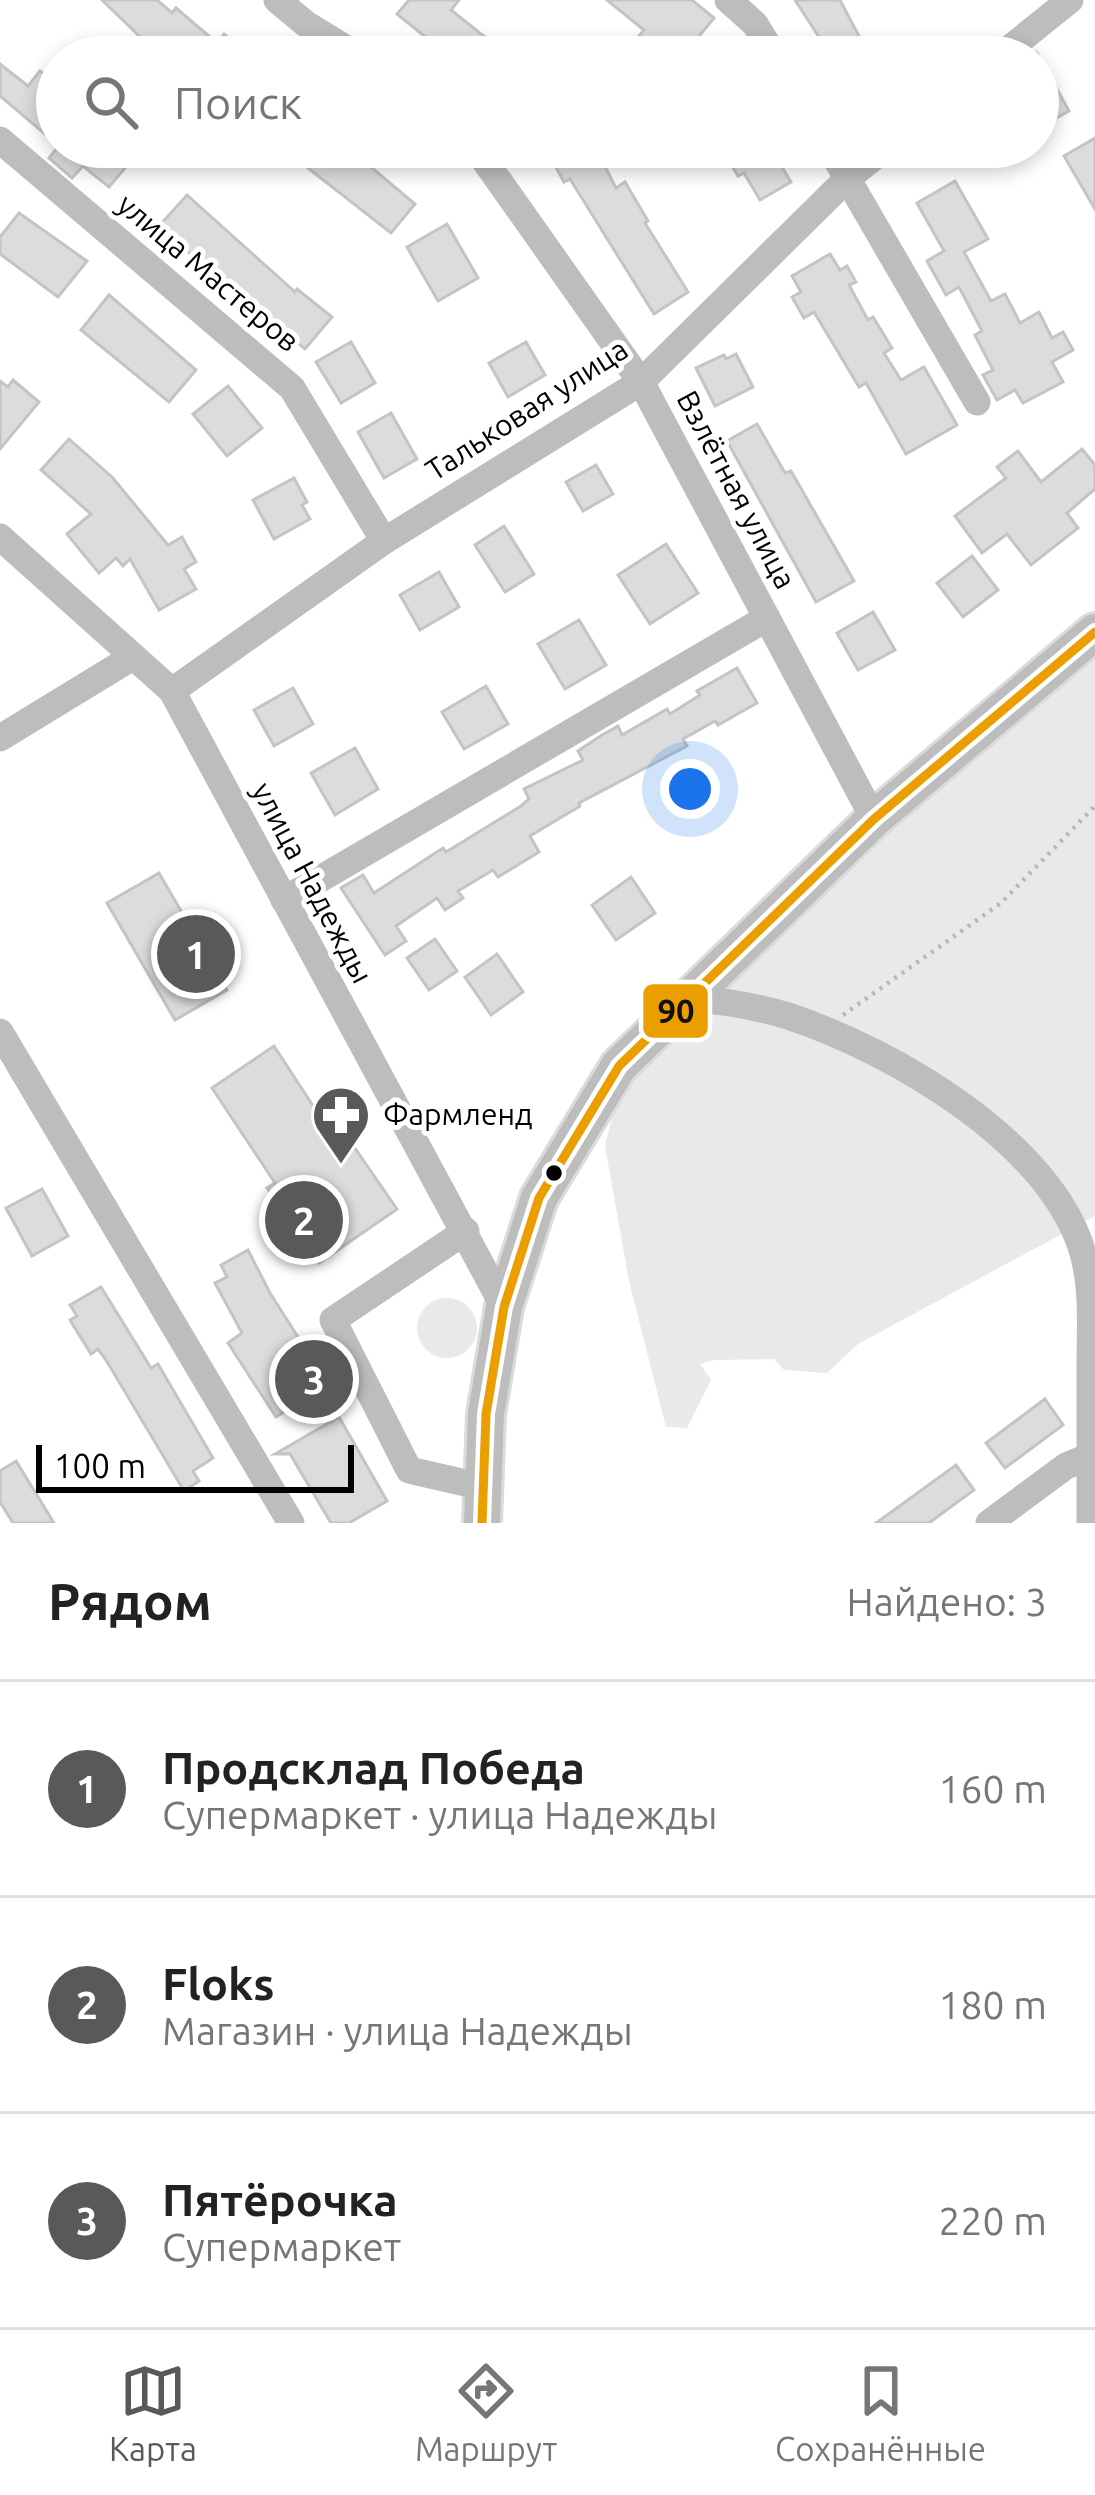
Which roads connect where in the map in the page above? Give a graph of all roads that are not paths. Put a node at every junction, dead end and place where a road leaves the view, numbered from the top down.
1 (277, 0) edge
2 (728, 0) edge
3 (1070, 0) edge
4 (326, 36) edge
5 (762, 36) edge
6 (1025, 36) edge
7 (0, 140) edge
8 (490, 168) edge
9 (842, 168) edge
10 (861, 168) edge
11 (848, 178) junction
12 (641, 382) junction
13 (977, 402) dead end
14 (0, 537) edge
15 (383, 541) junction
16 (767, 618) junction
17 (1095, 632) edge
18 (131, 658) junction
19 (172, 691) junction
20 (0, 738) edge
21 (874, 819) junction
22 (284, 900) junction
23 (689, 998) junction
24 (0, 1032) edge
25 (466, 1231) junction
26 (505, 1307) junction
27 (1092, 1455) edge
28 (483, 1505) edge
29 (291, 1523) edge
30 (989, 1523) edge
31 (1090, 1523) edge

1 - 4 street
2 - 5 street
3 - 6 street
7 - 15 street, улица Мастеров
8 - 12 street, Взлётная улица
9 - 11 street
10 - 11 street, Тальковая улица
11 - 12 street, Тальковая улица
11 - 13 street
12 - 15 street, Тальковая улица
12 - 16 street, Взлётная улица
14 - 18 street, улица Надежды
15 - 19 street, Тальковая улица
16 - 21 street, Взлётная улица
16 - 22 street
17 - 21 main road
18 - 19 street, улица Надежды
18 - 20 street
19 - 22 street, улица Надежды
21 - 23 main road
22 - 25 street, улица Надежды
23 - 26 main road
23 - 27 street
24 - 29 street
25 - 26 street, улица Надежды
25 - 28 street
26 - 28 main road
27 - 30 street
27 - 31 street

